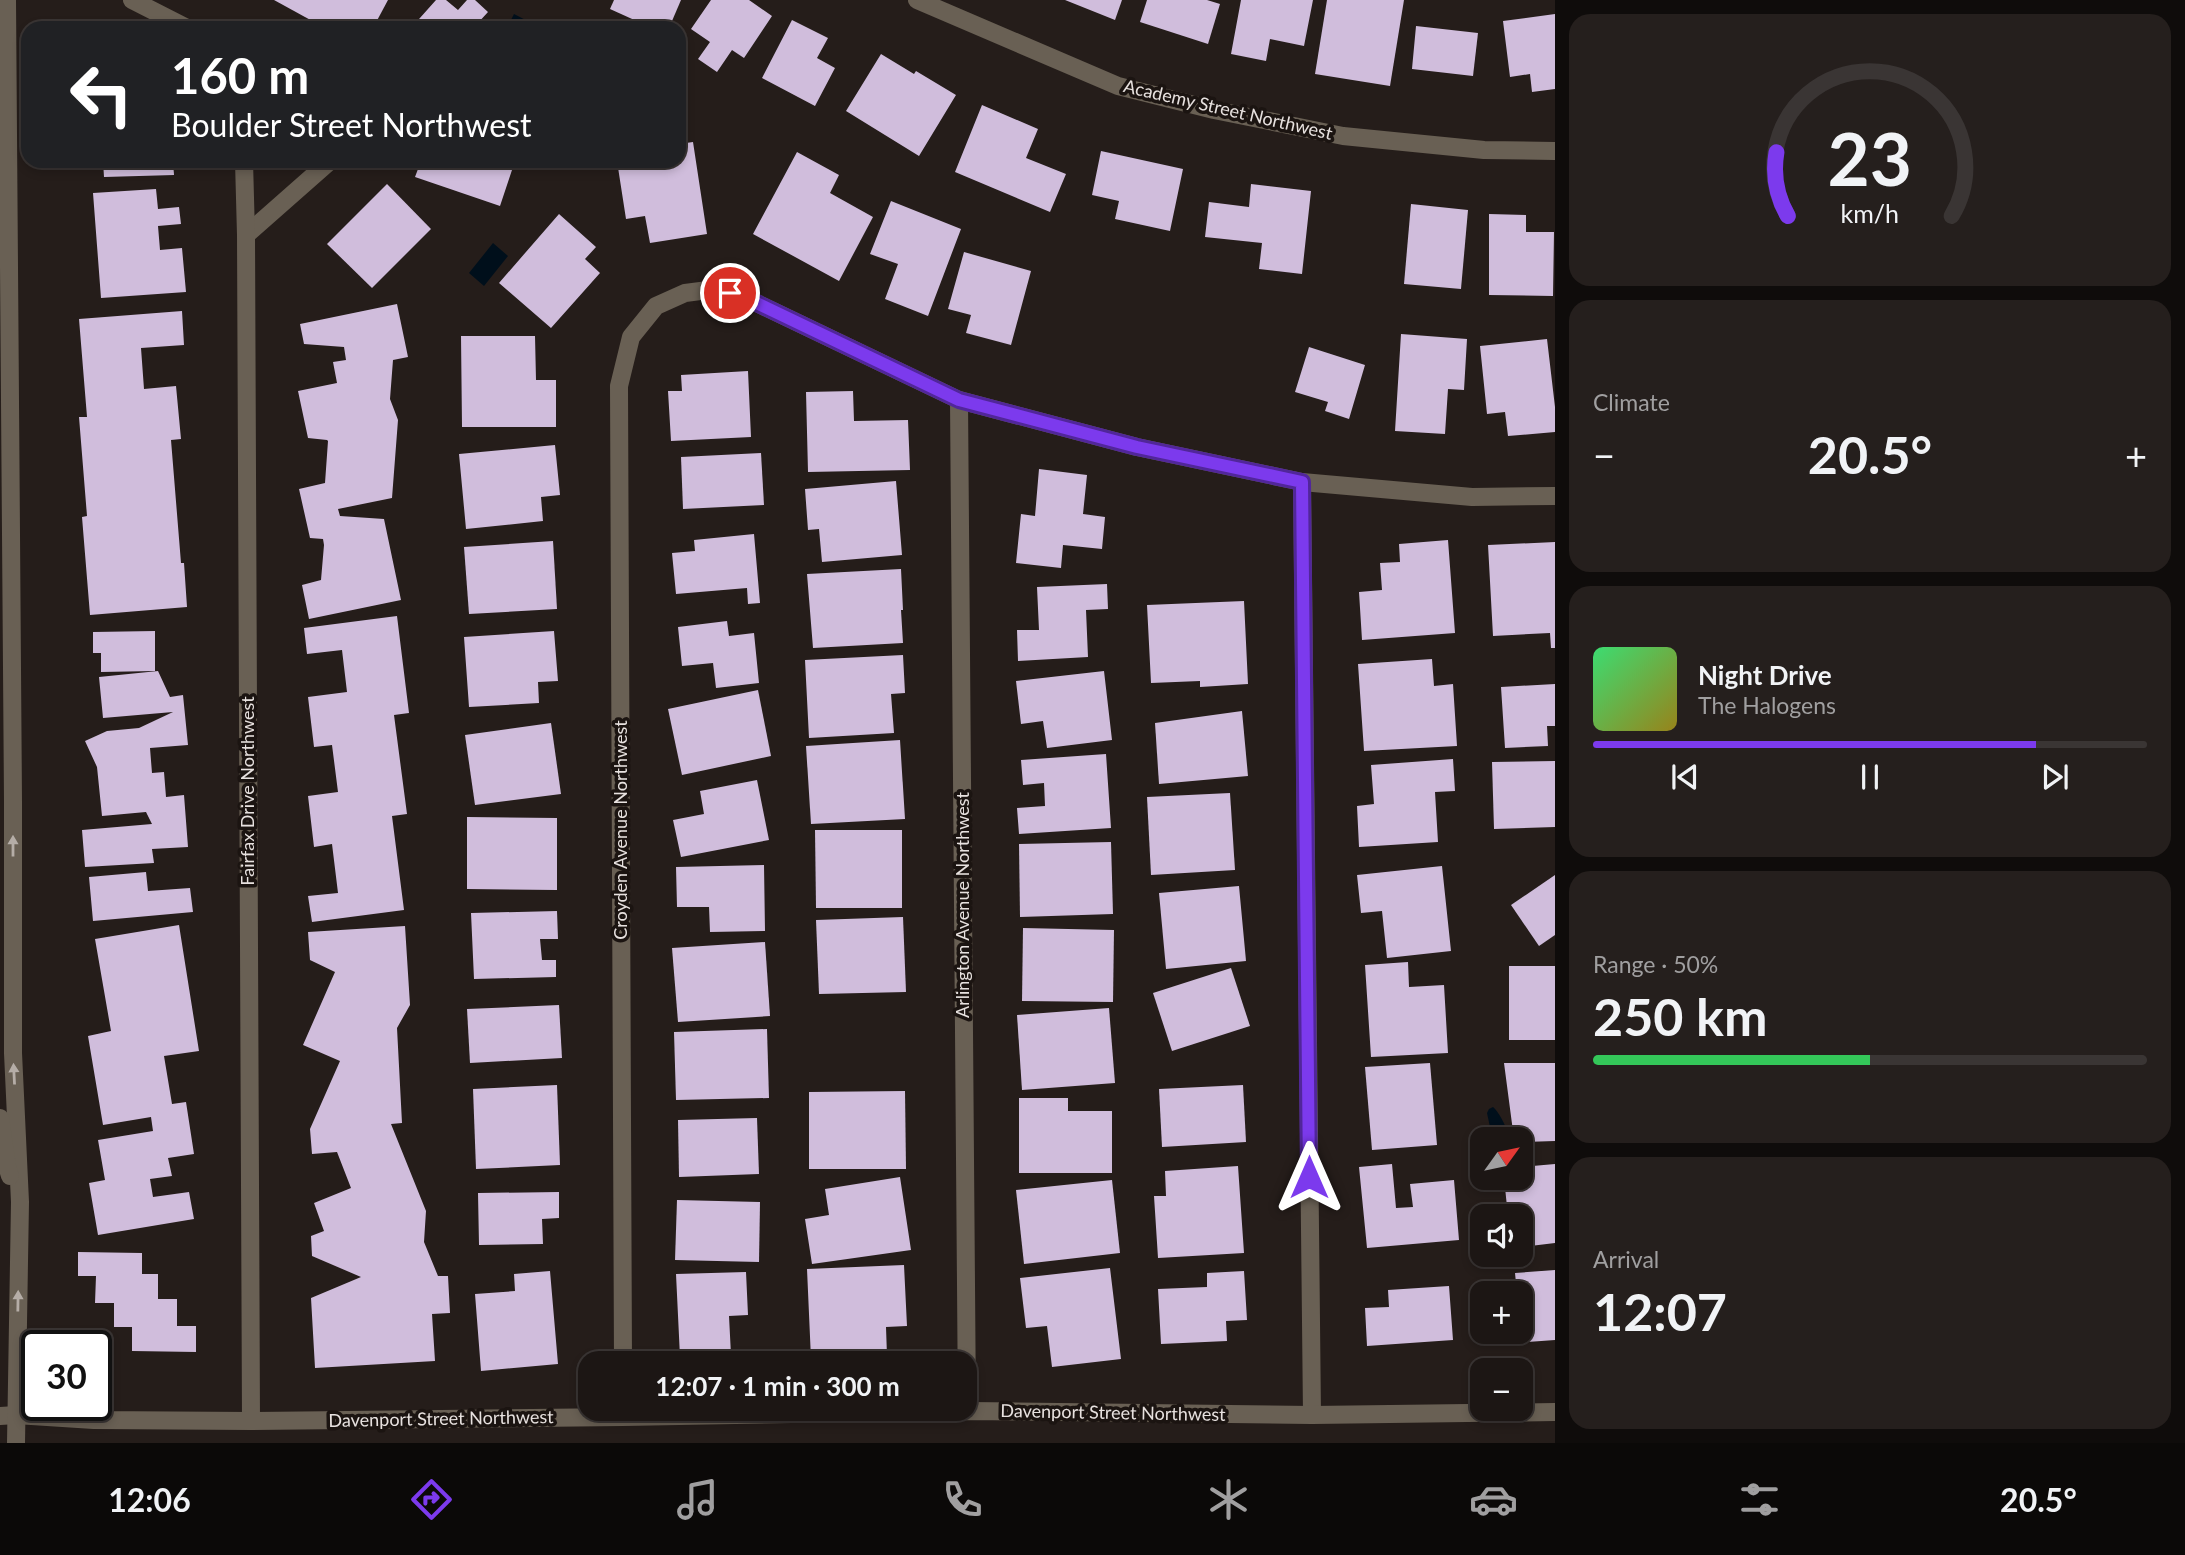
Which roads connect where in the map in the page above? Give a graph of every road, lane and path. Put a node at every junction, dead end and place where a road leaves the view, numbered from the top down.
1 (7, 0) edge
2 (132, 0) edge
3 (917, 0) edge
4 (173, 21) edge
5 (1555, 151) edge
6 (244, 168) edge
7 (322, 168) edge
8 (246, 235) junction
9 (4, 319) edge
10 (959, 400) junction
11 (1302, 482) junction
12 (1555, 496) edge
13 (5, 522) edge
14 (6, 657) edge
15 (0, 1118) edge
16 (20, 1202) junction
17 (623, 1351) edge
18 (967, 1351) edge
19 (977, 1411) edge
20 (1555, 1412) edge
21 (578, 1414) edge
22 (1312, 1415) junction
23 (8, 1416) edge
24 (251, 1421) junction
25 (16, 1443) edge

1 - 9 street
2 - 4 street
3 - 5 street, Academy Street Northwest
6 - 8 street, Fairfax Drive Northwest
7 - 8 street
8 - 24 street, Fairfax Drive Northwest
9 - 13 street
10 - 11 street
10 - 17 street, Croyden Avenue Northwest
10 - 18 street, Arlington Avenue Northwest
11 - 12 street
11 - 22 street
13 - 14 street
16 -> 14 street
15 - 16 street
23 -> 16 street
19 - 22 street, Davenport Street Northwest
20 - 22 street, Davenport Street Northwest
21 - 24 street, Davenport Street Northwest
23 - 24 street, Davenport Street Northwest
23 - 25 street

